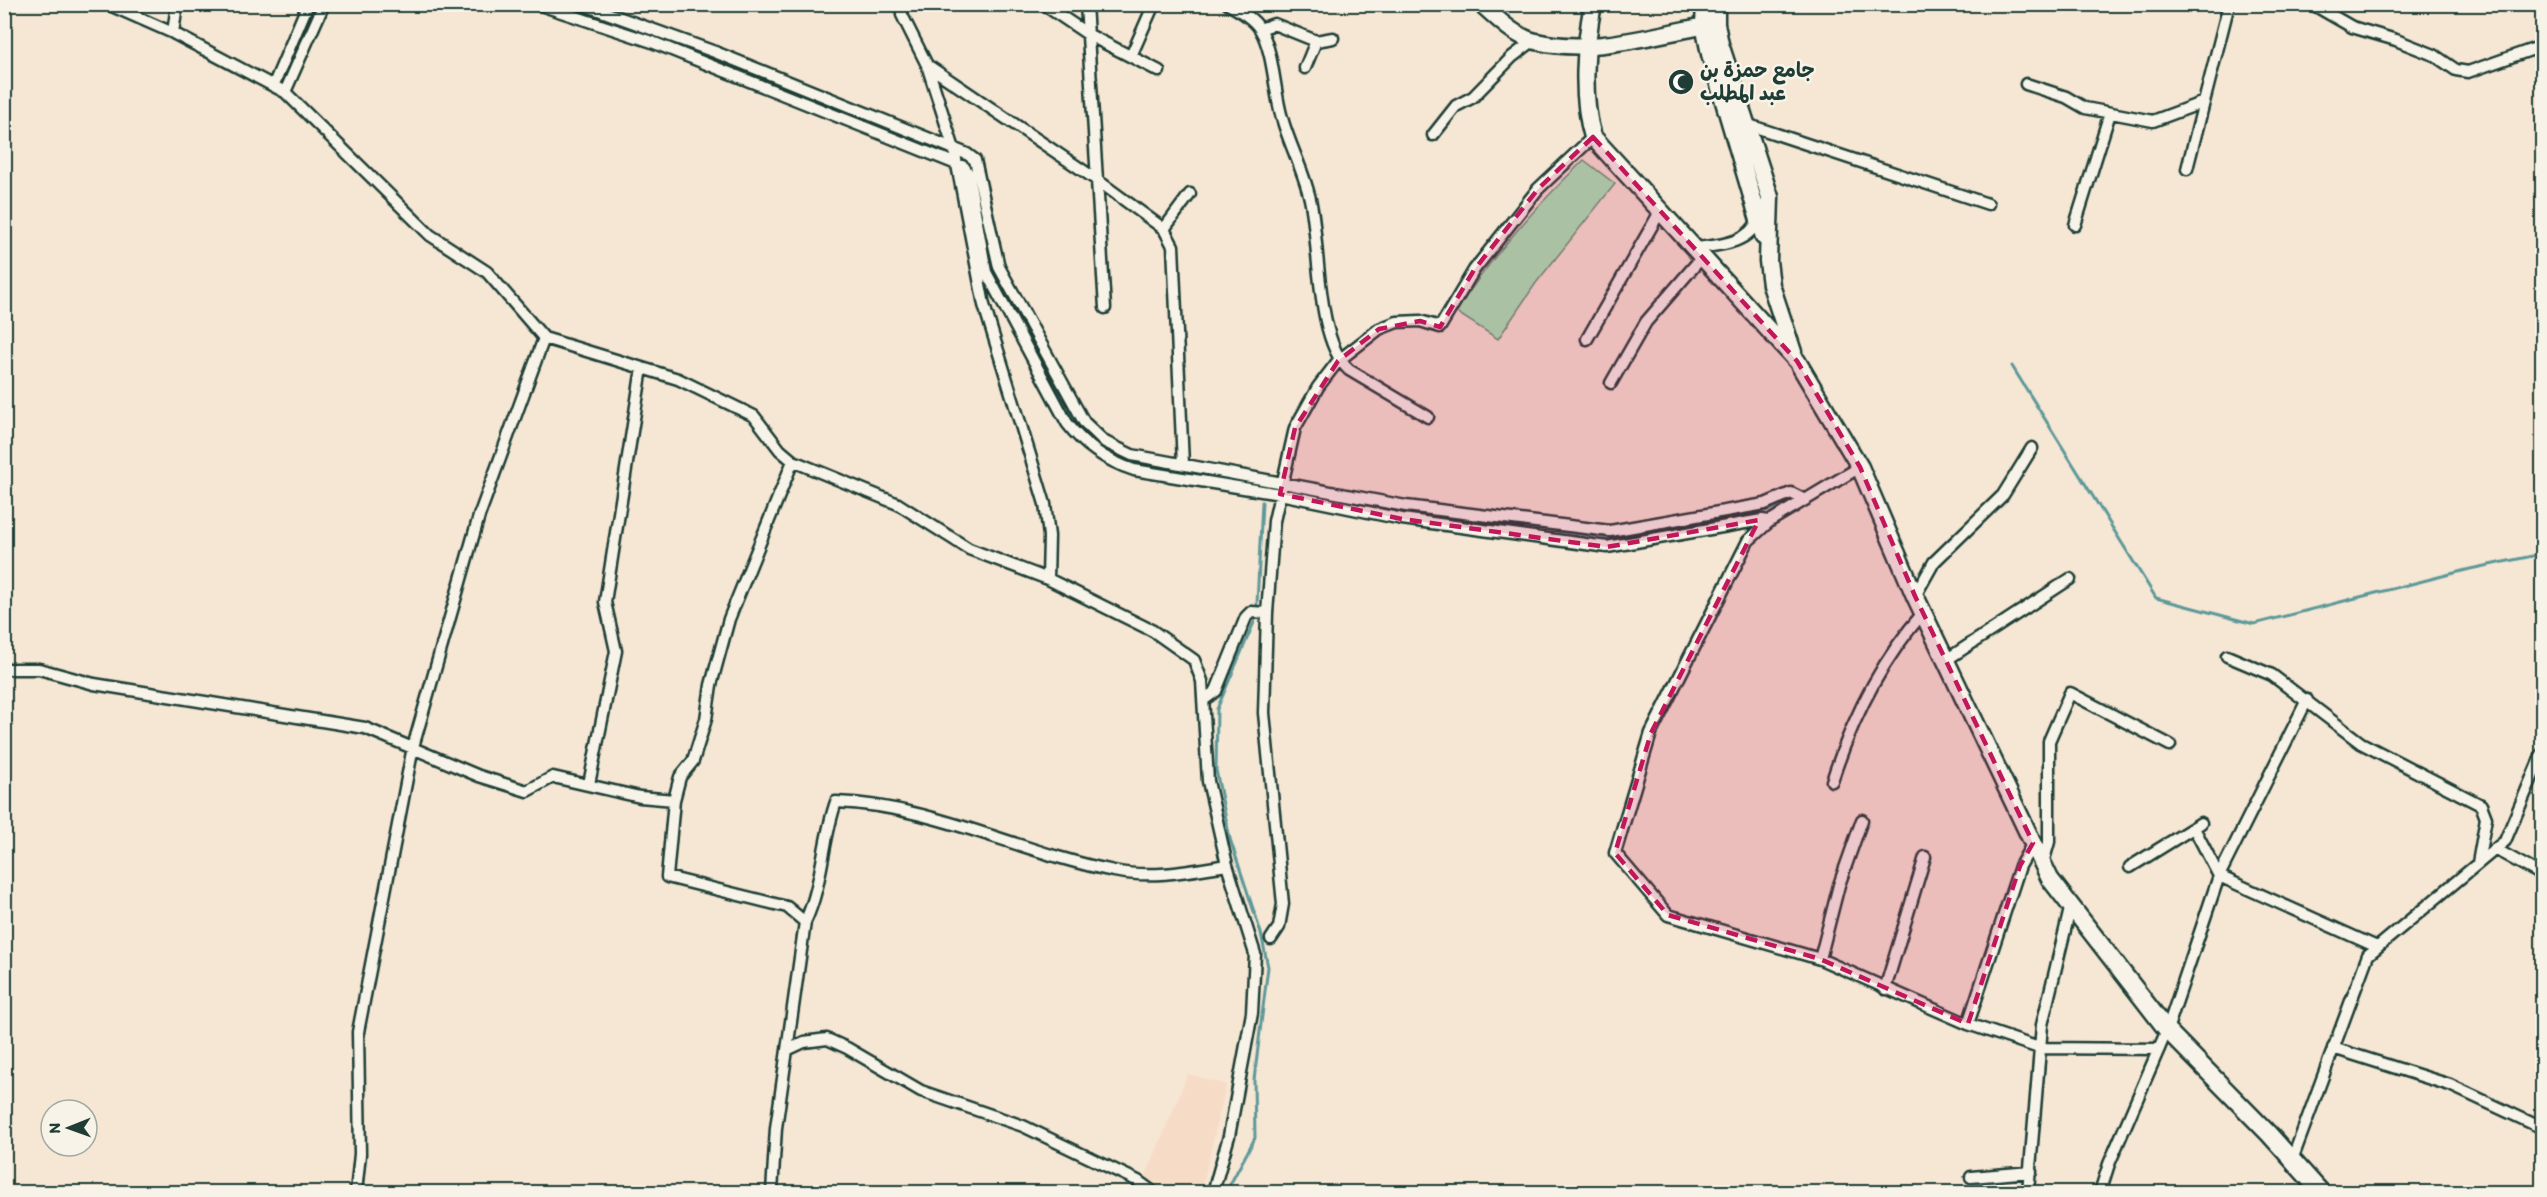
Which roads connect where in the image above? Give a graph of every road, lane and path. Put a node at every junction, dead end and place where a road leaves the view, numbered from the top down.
1 (107, 4) edge
2 (177, 4) edge
3 (308, 4) edge
4 (324, 4) edge
5 (537, 4) edge
6 (582, 4) edge
7 (902, 4) edge
8 (1042, 4) edge
9 (1086, 4) edge
10 (1154, 4) edge
11 (1228, 4) edge
12 (1482, 4) edge
13 (1593, 4) edge
14 (1705, 4) edge
15 (1716, 4) edge
16 (2229, 4) edge
17 (2312, 4) edge
18 (1710, 25) junction
19 (657, 30) junction
20 (1260, 30) junction
21 (173, 33) junction
22 (1089, 35) junction
23 (1333, 38) dead end
24 (1316, 41) junction
25 (1533, 41) junction
26 (652, 42) junction
27 (1588, 45) junction
28 (2542, 46) edge
29 (1131, 56) junction
30 (927, 65) junction
31 (1305, 68) dead end
32 (1159, 71) dead end
33 (274, 84) junction
34 (2026, 84) dead end
35 (285, 92) junction
36 (2204, 102) junction
37 (2110, 112) junction
38 (1746, 124) junction
39 (1433, 135) dead end
40 (1593, 137) junction
41 (954, 149) junction
42 (957, 164) junction
43 (2187, 169) dead end
44 (1097, 180) junction
45 (1190, 194) dead end
46 (1988, 204) dead end
47 (1661, 210) junction
48 (1760, 218) junction
49 (2074, 225) dead end
50 (1164, 230) junction
51 (1700, 252) junction
52 (1768, 253) junction
53 (1105, 308) dead end
54 (544, 338) junction
55 (1587, 339) dead end
56 (1338, 361) junction
57 (1797, 361) junction
58 (642, 368) junction
59 (1611, 383) dead end
60 (1428, 417) dead end
61 (2032, 448) dead end
62 (793, 460) junction
63 (1183, 464) junction
64 (1860, 467) junction
65 (1283, 481) junction
66 (1280, 494) junction
67 (1805, 500) junction
68 (1770, 521) junction
69 (1048, 579) junction
70 (2070, 579) dead end
71 (1915, 596) junction
72 (1267, 613) junction
73 (1923, 613) junction
74 (2227, 656) dead end
75 (1946, 660) junction
76 (4, 669) edge
77 (1205, 699) junction
78 (2307, 700) junction
79 (2170, 745) dead end
80 (413, 747) junction
81 (2542, 754) edge
82 (1832, 781) dead end
83 (589, 784) junction
84 (674, 800) junction
85 (1862, 820) dead end
86 (2033, 843) junction
87 (2495, 849) junction
88 (1925, 857) dead end
89 (2043, 862) junction
90 (2478, 863) junction
91 (1227, 865) junction
92 (2130, 867) dead end
93 (2542, 875) edge
94 (2219, 876) junction
95 (2071, 905) junction
96 (805, 922) junction
97 (1270, 939) dead end
98 (2377, 947) junction
99 (1820, 958) junction
100 (1885, 989) junction
101 (1968, 1024) junction
102 (2167, 1030) junction
103 (2039, 1048) junction
104 (2333, 1048) junction
105 (789, 1049) junction
106 (2159, 1049) junction
107 (2542, 1128) edge
108 (2292, 1160) junction
109 (2031, 1172) junction
110 (1971, 1177) dead end
111 (356, 1192) edge
112 (772, 1192) edge
113 (1153, 1192) edge
114 (1213, 1192) edge
115 (2028, 1192) edge
116 (2100, 1192) edge
117 (2322, 1192) edge

1 - 21 street
2 - 21 street
3 - 33 street
4 - 35 street
5 - 26 street
6 - 19 street
7 - 30 street
8 - 22 street
9 - 22 street
10 - 29 street
11 - 20 street
12 - 25 main road
13 - 27 main road
14 - 18 main road
15 - 18 main road
16 - 36 street
17 - 28 street
18 - 27 main road
18 - 38 main road
18 - 48 main road
19 - 26 street
19 - 41 street
20 - 24 street
20 - 56 street
21 - 33 street
22 - 29 street
22 - 44 street
23 - 24 street
24 - 31 street
25 - 27 main road
25 - 39 street
26 - 42 street
27 - 40 main road
29 - 32 street
30 - 41 street
30 - 44 street
33 - 35 street
34 - 37 street
35 - 54 street
36 - 37 street
36 - 43 street
37 - 49 street
38 - 46 street
38 - 52 main road
40 - 47 main road
40 - 56 street
41 - 42 street
41 - 63 street
42 - 66 street
42 - 69 street
44 - 50 street
44 - 53 street
45 - 50 street
47 - 51 main road
47 - 55 street
48 - 51 street
48 - 52 main road
50 - 63 street
51 - 57 main road
51 - 59 street
52 - 57 main road
54 - 58 street
54 - 80 street
56 - 60 street
56 - 65 street
57 - 64 main road
58 - 62 street
58 - 83 street
61 - 71 street
62 - 69 street
62 - 84 street
63 - 65 street
64 - 67 street
64 - 71 main road
65 - 66 street
65 - 67 street
66 - 68 street
66 - 72 street
67 - 68 street
68 - 99 street
69 - 77 street
70 - 75 street
71 - 73 main road
72 - 77 street
72 - 97 street
73 - 75 main road
73 - 82 street
74 - 78 street
75 - 86 main road
76 - 80 street
77 - 91 street
78 - 90 street
78 - 94 street
79 - 89 street
80 - 83 street
80 - 111 street
81 - 87 street
83 - 84 street
84 - 96 street
85 - 99 street
86 - 89 main road
86 - 101 street
87 - 90 street
87 - 93 street
88 - 100 street
89 - 95 main road
90 - 98 street
91 - 96 street
91 - 114 street
92 - 94 street
94 - 98 street
94 - 102 street
95 - 102 main road
95 - 103 street
96 - 105 street
98 - 104 street
99 - 100 street
100 - 101 street
101 - 103 street
102 - 106 street
102 - 108 main road
103 - 106 street
103 - 109 street
104 - 107 street
104 - 108 street
105 - 112 street
105 - 113 street
106 - 116 street
108 - 117 main road
109 - 110 street
109 - 115 street

